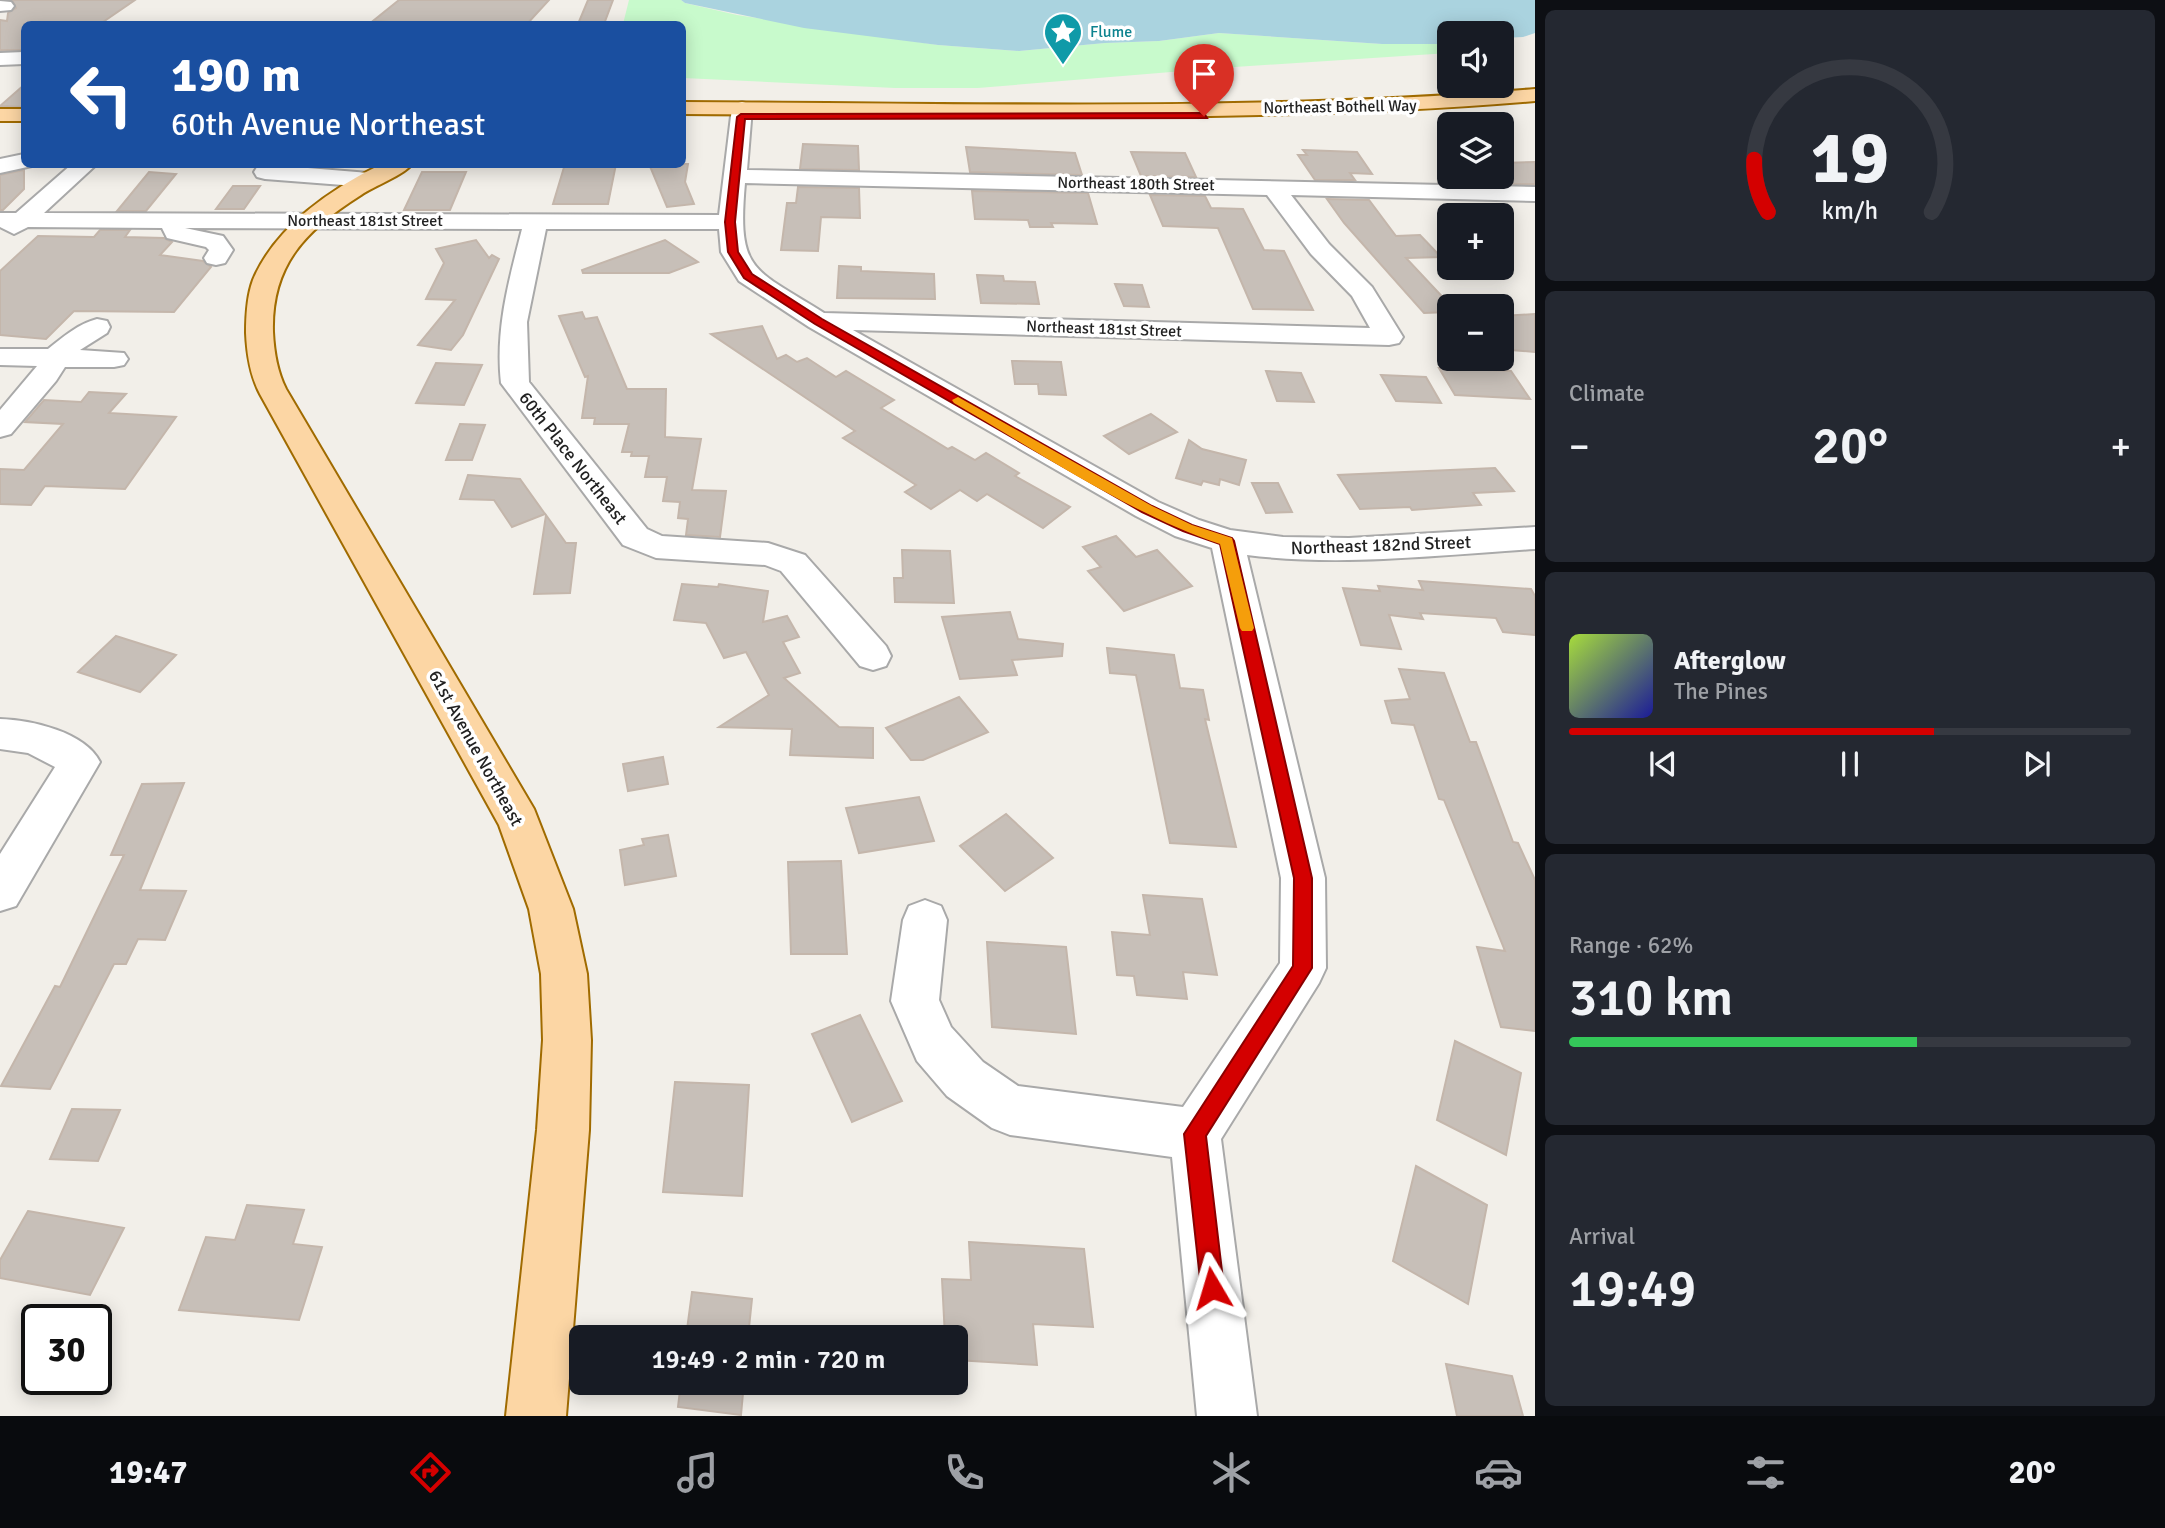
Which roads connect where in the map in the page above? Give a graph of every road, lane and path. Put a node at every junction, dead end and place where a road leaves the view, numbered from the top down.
1 (21, 58) edge
2 (0, 59) edge
3 (1514, 93) edge
4 (1535, 95) edge
5 (1463, 98) edge
6 (0, 103) edge
7 (21, 103) edge
8 (1535, 105) edge
9 (686, 108) edge
10 (742, 112) junction
11 (0, 115) edge
12 (21, 115) edge
13 (686, 117) edge
14 (21, 162) edge
15 (1, 167) edge
16 (81, 168) edge
17 (268, 168) edge
18 (385, 170) edge
19 (736, 176) junction
20 (1273, 187) junction
21 (1535, 194) edge
22 (344, 197) junction
23 (11, 220) edge
24 (174, 220) junction
25 (264, 220) junction
26 (311, 220) junction
27 (536, 222) junction
28 (730, 222) junction
29 (0, 239) edge
30 (216, 258) dead end
31 (818, 321) junction
32 (97, 327) dead end
33 (0, 357) edge
34 (55, 358) junction
35 (114, 359) dead end
36 (0, 428) edge
37 (1535, 538) edge
38 (1227, 541) junction
39 (873, 656) dead end
40 (0, 734) edge
41 (0, 892) edge
42 (925, 920) dead end
43 (1195, 1134) junction
44 (536, 1416) edge
45 (1227, 1416) edge

1 - 2 street
3 - 4 main road, Northeast Bothell Way
5 - 10 main road, Northeast Bothell Way
6 - 7 main road
8 - 10 main road, Northeast Bothell Way
9 - 10 main road, Northeast Bothell Way
10 - 13 main road, Northeast Bothell Way
10 - 19 street, Northeast 182nd Street
11 - 12 main road
14 - 15 street
16 - 23 street
17 - 18 street
18 - 22 main road, 61st Avenue Northeast
19 - 20 street, Northeast 180th Street
19 - 28 street, Northeast 182nd Street
20 - 21 street, Northeast 180th Street
20 - 31 street, Northeast 181st Street
22 - 25 street
22 - 26 main road, 61st Avenue Northeast
23 - 24 street, Northeast 181st Street
23 - 29 street
24 - 25 street, Northeast 181st Street
24 - 30 street
25 - 26 street, Northeast 181st Street
26 - 27 street, Northeast 181st Street
26 - 44 main road, 61st Avenue Northeast
27 - 28 street, Northeast 181st Street
27 - 39 street, 60th Place Northeast
28 - 31 street, Northeast 182nd Street
31 - 38 street, Northeast 182nd Street
32 - 34 street
33 - 34 street
34 - 35 street
34 - 36 street
37 - 38 street, Northeast 182nd Street
38 - 43 street
40 - 41 street
42 - 43 street
43 - 45 street

